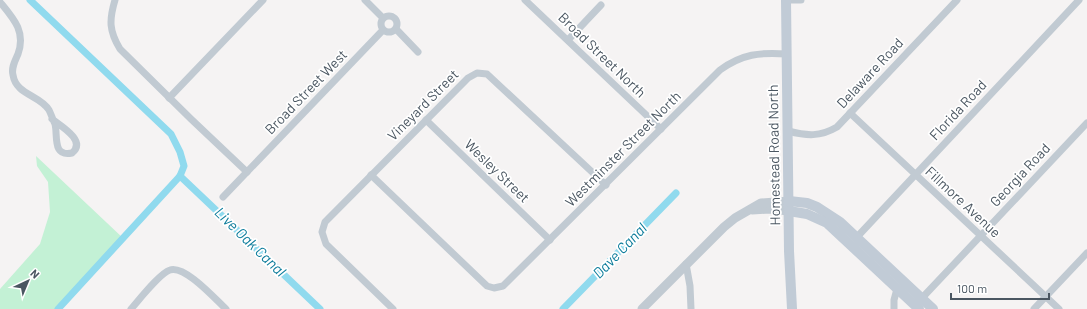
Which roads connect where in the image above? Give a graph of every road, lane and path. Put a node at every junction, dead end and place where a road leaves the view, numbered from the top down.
1 (115, 0) edge
2 (263, 0) edge
3 (365, 0) edge
4 (525, 0) edge
5 (786, 0) edge
6 (790, 0) edge
7 (801, 0) edge
8 (957, 0) edge
9 (1080, 0) edge
10 (0, 2) edge
11 (601, 5) dead end
12 (384, 18) junction
13 (396, 29) junction
14 (384, 30) junction
15 (568, 40) junction
16 (418, 52) dead end
17 (787, 54) junction
18 (169, 98) junction
19 (850, 113) junction
20 (52, 119) junction
21 (426, 120) junction
22 (1087, 123) edge
23 (661, 129) junction
24 (788, 131) junction
25 (247, 172) junction
26 (371, 175) junction
27 (915, 175) junction
28 (606, 185) junction
29 (222, 197) dead end
30 (789, 206) junction
31 (980, 235) junction
32 (857, 238) junction
33 (550, 240) junction
34 (1087, 253) edge
35 (686, 264) junction
36 (897, 289) junction
37 (1046, 297) junction
38 (922, 298) junction
39 (131, 309) edge
40 (226, 309) edge
41 (393, 309) edge
42 (642, 309) edge
43 (691, 309) edge
44 (792, 309) edge
45 (894, 309) edge
46 (919, 309) edge
47 (933, 309) edge
48 (1034, 309) edge
49 (1059, 309) edge

1 - 18 street
2 - 18 street
3 - 12 street
4 - 15 street, Broad Street North
5 - 17 main road, Homestead Road North
6 - 7 street
8 - 19 street, Delaware Road
9 - 27 street, Florida Road
10 - 20 street
11 - 15 street
12 - 13 street
12 - 14 street
13 - 14 street
13 - 16 street
14 - 25 street, Broad Street West
15 - 23 street, Broad Street North
17 - 23 street, Westminster Street North
17 - 24 main road, Homestead Road North
18 - 25 street
19 - 24 street, Delaware Road
19 - 27 street, Fillmore Avenue
20 - 20 street
21 - 26 street, Vineyard Street
21 - 28 street, Vineyard Street
21 - 33 street, Wesley Street
22 - 31 street, Georgia Road
23 - 28 street, Westminster Street North
24 - 30 main road, Homestead Road North
25 - 29 street, Broad Street West
26 - 33 street, Westminster Street North
26 - 41 street, Vineyard Street
27 - 31 street, Fillmore Avenue
27 - 32 street, Florida Road
28 - 33 street, Westminster Street North
30 - 32 main road
30 - 35 street
30 - 36 main road
30 - 44 main road, Homestead Road North
31 - 37 street, Fillmore Avenue
31 - 38 street, Georgia Road
32 - 38 main road
34 - 37 street
35 - 42 street
35 - 43 street
36 - 45 street
36 - 46 main road
37 - 48 street
37 - 49 street, Fillmore Avenue
38 - 47 main road
39 - 40 street

